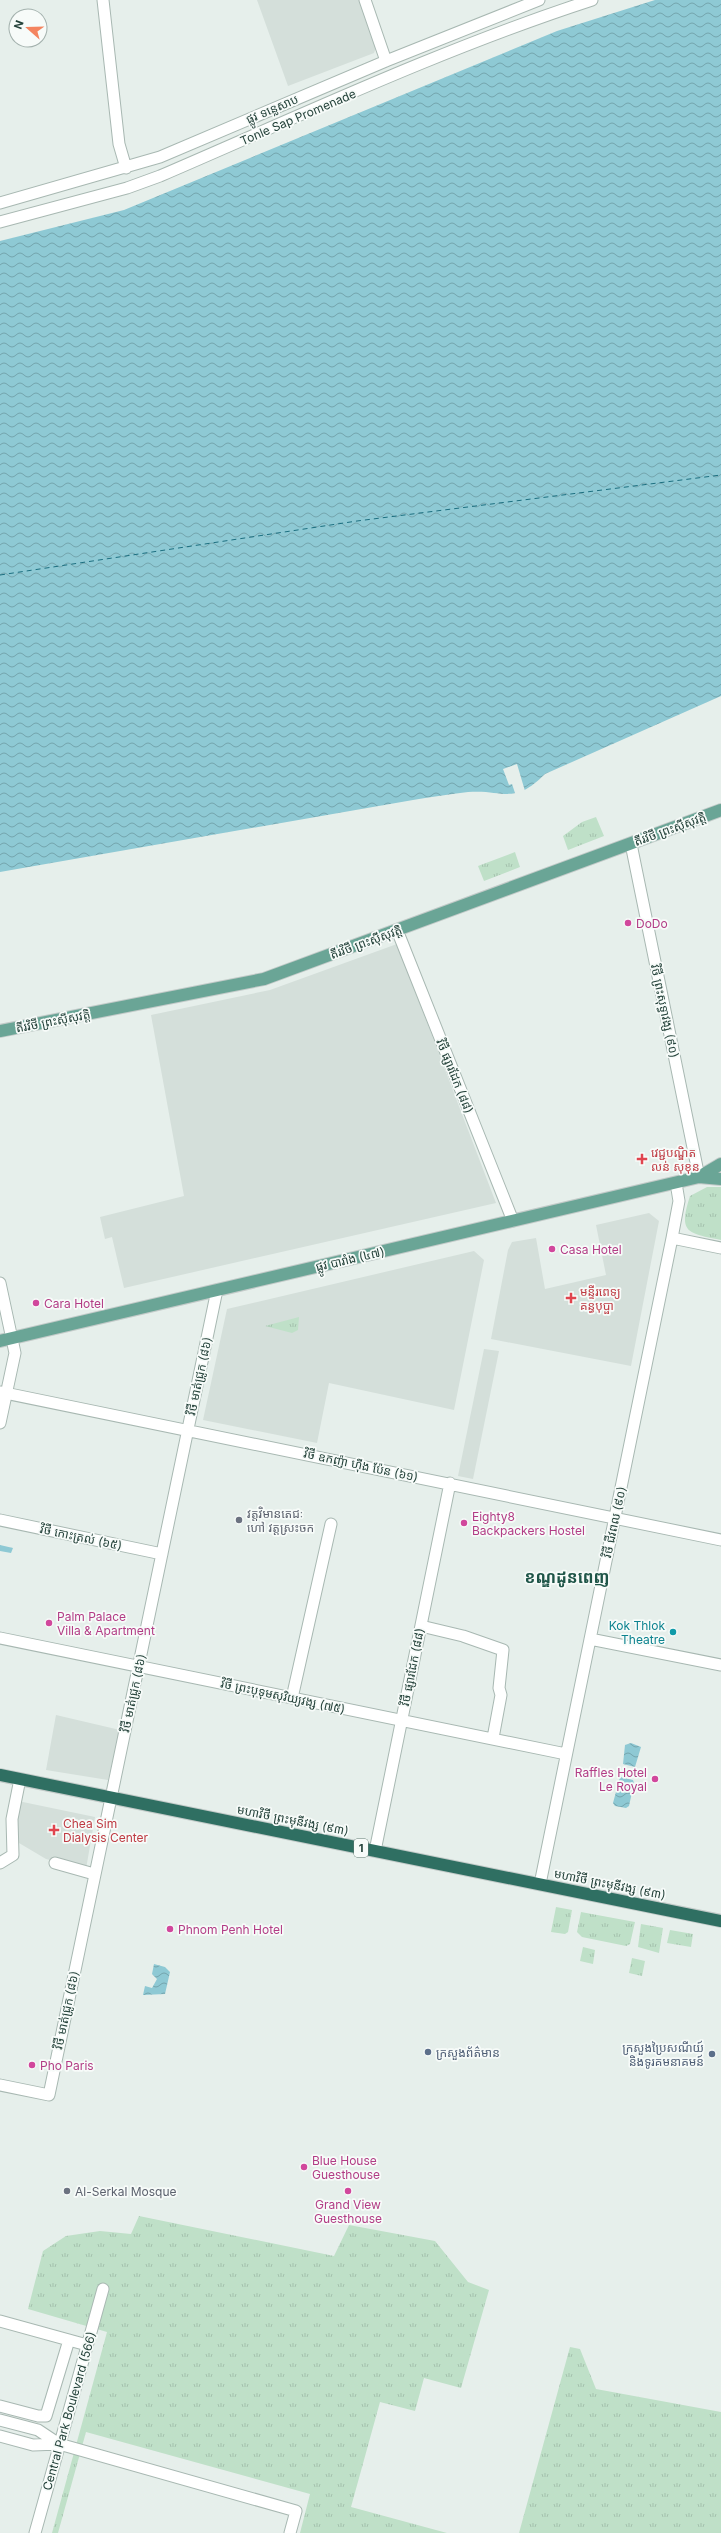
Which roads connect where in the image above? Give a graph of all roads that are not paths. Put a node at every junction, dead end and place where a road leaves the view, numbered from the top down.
1 (103, 0) edge
2 (365, 0) edge
3 (539, 0) edge
4 (592, 0) edge
5 (386, 61) junction
6 (126, 168) junction
7 (0, 203) edge
8 (0, 222) edge
9 (721, 810) edge
10 (631, 844) junction
11 (397, 930) junction
12 (0, 1031) edge
13 (721, 1164) edge
14 (699, 1177) junction
15 (721, 1179) edge
16 (676, 1183) junction
17 (513, 1221) junction
18 (672, 1238) junction
19 (721, 1248) edge
20 (0, 1283) edge
21 (217, 1290) junction
22 (6, 1340) edge
23 (3, 1393) edge
24 (0, 1423) edge
25 (188, 1429) junction
26 (450, 1483) junction
27 (614, 1517) junction
28 (0, 1520) edge
29 (331, 1524) dead end
30 (721, 1540) edge
31 (162, 1554) junction
32 (421, 1626) junction
33 (0, 1638) edge
34 (590, 1639) junction
35 (721, 1665) edge
36 (138, 1666) junction
37 (292, 1698) junction
38 (402, 1720) junction
39 (493, 1738) junction
40 (566, 1754) junction
41 (0, 1775) edge
42 (20, 1779) junction
43 (111, 1797) junction
44 (375, 1851) junction
45 (0, 1862) edge
46 (55, 1863) dead end
47 (94, 1874) junction
48 (540, 1884) junction
49 (721, 1921) edge
50 (0, 2085) edge
51 (103, 2289) dead end
52 (0, 2321) edge
53 (69, 2340) junction
54 (87, 2345) junction
55 (0, 2406) edge
56 (0, 2420) edge
57 (0, 2436) edge
58 (59, 2444) junction
59 (34, 2533) edge
60 (290, 2533) edge

1 - 6 street
2 - 5 street
3 - 5 street, ផ្លូវ ទន្លេសាប
4 - 8 street, Tonle Sap Promenade
5 - 6 street, ផ្លូវ ទន្លេសាប
6 - 7 street, ផ្លូវ ទន្លេសាប
9 - 10 main road, តីរវិថី ព្រះស៊ីសុវត្តិ
10 - 11 main road, តីរវិថី ព្រះស៊ីសុវត្តិ
10 - 14 street, វិថី ព្រះសុទ្ធាវង្ស (៩០)
11 - 12 main road, តីរវិថី ព្រះស៊ីសុវត្តិ
11 - 17 street, វិថី ផ្សារដែក (៨៨)
13 - 14 main road, ផ្លូវ បារាំង (៤៧)
14 - 15 main road, ផ្លូវ បារាំង (៤៧)
14 - 16 main road, ផ្លូវ បារាំង (៤៧)
16 - 17 main road, ផ្លូវ បារាំង (៤៧)
16 - 18 street, វិថី ជីវពល (៩០)
17 - 21 main road, ផ្លូវ បារាំង (៤៧)
18 - 19 street
18 - 27 street, វិថី ជីវពល (៩០)
20 - 22 street
21 - 22 main road, ផ្លូវ បារាំង (៤៧)
21 - 25 street, វិថី មាត់ជ្រូក (៨៦)
22 - 23 street
23 - 24 street
23 - 25 street, វិថី ឧកញ៉ា ហ៊ីង ប៉ែន (៦១)
25 - 26 street, វិថី ឧកញ៉ា ហ៊ីង ប៉ែន (៦១)
25 - 31 street, វិថី មាត់ជ្រូក (៨៦)
26 - 27 street, វិថី ឧកញ៉ា ហ៊ីង ប៉ែន (៦១)
26 - 32 street, វិថី ផ្សារដែក (៨៨)
27 - 30 street, វិថី ឧកញ៉ា ហ៊ីង ប៉ែន (៦១)
27 - 34 street, វិថី ជីវពល (៩០)
28 - 31 street, វិថី កោះត្រល់ (៦៥)
29 - 37 street
31 - 36 street, វិថី មាត់ជ្រូក (៨៦)
32 - 38 street, វិថី ផ្សារដែក (៨៨)
32 - 39 street
33 - 36 street, វិថី ព្រះបុទុមសុរិយ្យវង្ស (៧៥)
34 - 35 street
34 - 40 street, វិថី ជីវពល (៩០)
36 - 37 street, វិថី ព្រះបុទុមសុរិយ្យវង្ស (៧៥)
36 - 43 street, វិថី មាត់ជ្រូក (៨៦)
37 - 38 street, វិថី ព្រះបុទុមសុរិយ្យវង្ស (៧៥)
38 - 39 street, វិថី ព្រះបុទុមសុរិយ្យវង្ស (៧៥)
38 - 44 street, វិថី ផ្សារដែក (៨៨)
39 - 40 street, វិថី ព្រះបុទុមសុរិយ្យវង្ស (៧៥)
40 - 48 street, វិថី ជីវពល (៩០)
41 - 42 highway, មហាវិថី ព្រះមុនីវង្ស (៩៣) / 1
42 - 43 highway, មហាវិថី ព្រះមុនីវង្ស (៩៣) / 1
42 - 45 street
43 - 44 highway, មហាវិថី ព្រះមុនីវង្ស (៩៣) / 1
43 - 47 street, វិថី មាត់ជ្រូក (៨៦)
44 - 48 highway, មហាវិថី ព្រះមុនីវង្ស (៩៣) / 1
46 - 47 street
47 - 50 street, វិថី មាត់ជ្រូក (៨៦)
48 - 49 highway, មហាវិថី ព្រះមុនីវង្ស (៩៣) / 1
51 - 54 street, Central Park Boulevard (566)
52 - 53 street
53 - 54 street
53 - 55 street
54 - 58 street, Central Park Boulevard (566)
56 - 58 street
57 - 58 street
58 - 59 street, Central Park Boulevard (566)
58 - 60 street

